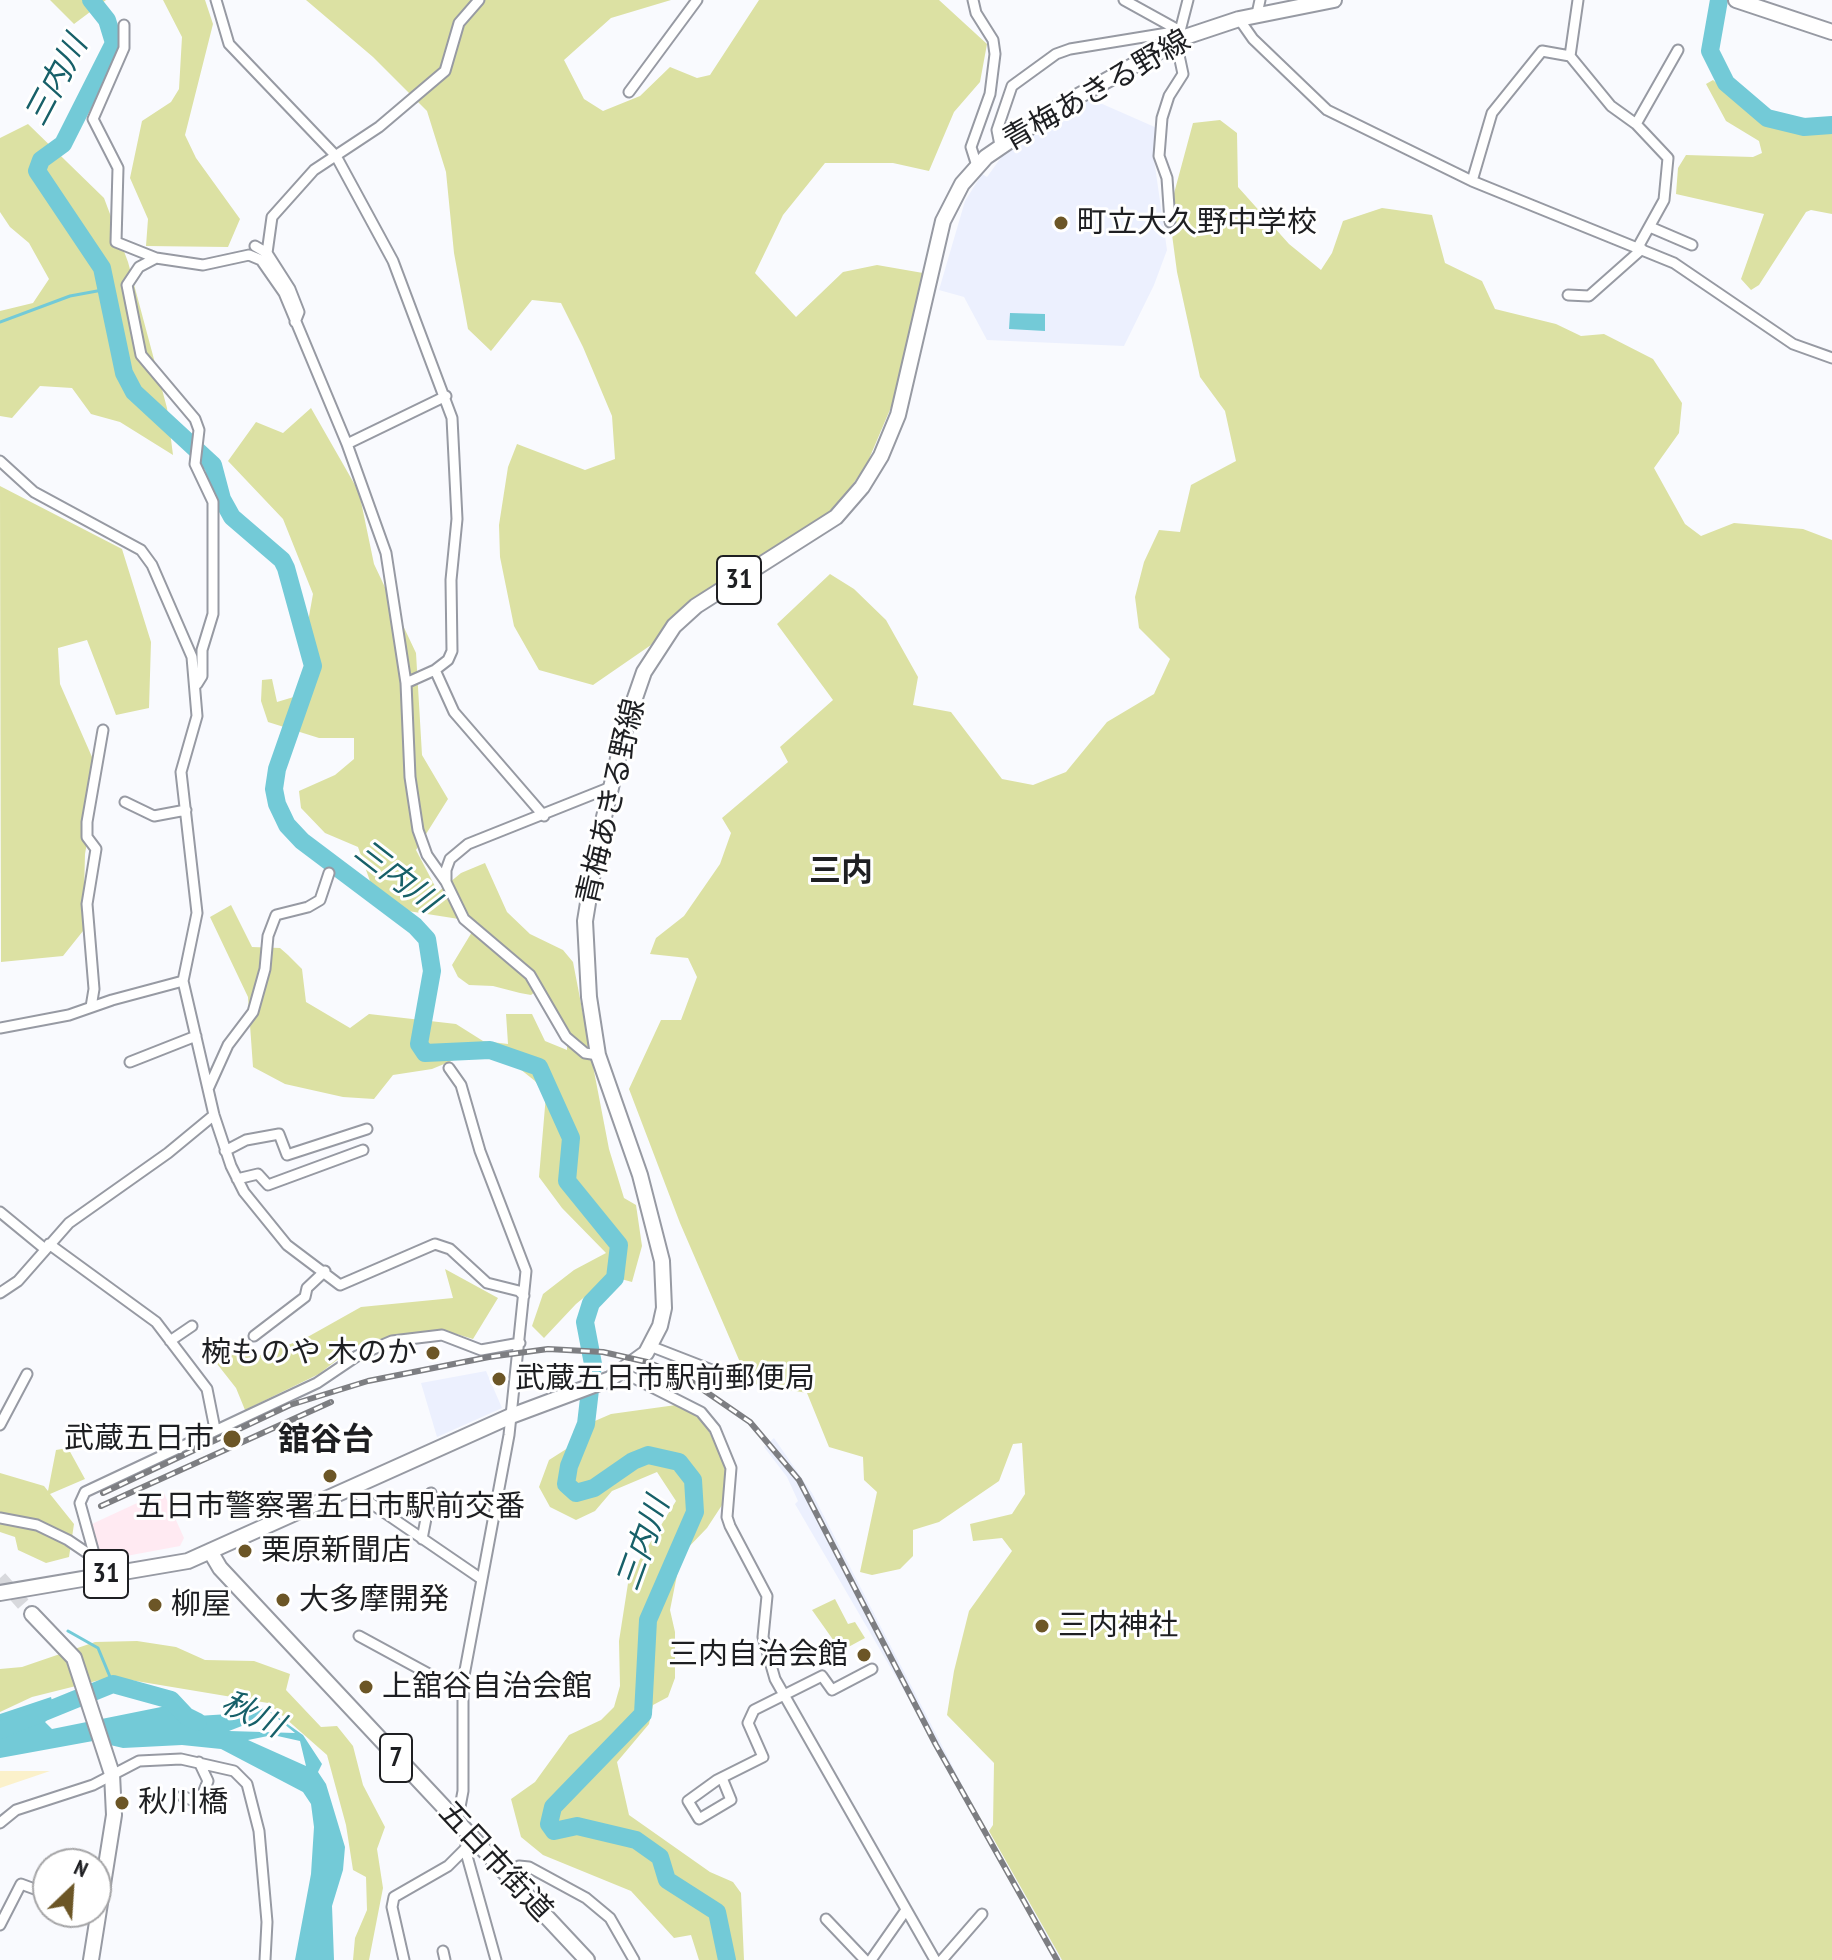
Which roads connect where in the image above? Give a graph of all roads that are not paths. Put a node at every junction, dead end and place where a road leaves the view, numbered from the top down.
1 (216, 0) edge
2 (479, 0) edge
3 (697, 0) edge
4 (973, 0) edge
5 (1124, 0) edge
6 (1188, 0) edge
7 (1334, 0) edge
8 (1578, 0) edge
9 (1740, 1) edge
10 (1308, 2) edge
11 (1259, 7) edge
12 (1239, 19) junction
13 (124, 25) dead end
14 (1832, 32) edge
15 (1180, 37) junction
16 (1678, 50) dead end
17 (1570, 56) junction
18 (629, 92) dead end
19 (1636, 124) junction
20 (1000, 145) junction
21 (336, 156) junction
22 (977, 166) junction
23 (1472, 181) junction
24 (1170, 222) dead end
25 (1650, 227) junction
26 (1692, 245) dead end
27 (255, 246) dead end
28 (1640, 248) junction
29 (267, 253) junction
30 (156, 258) junction
31 (1568, 295) dead end
32 (295, 322) junction
33 (1832, 358) edge
34 (446, 396) junction
35 (347, 444) junction
36 (0, 461) edge
37 (435, 670) junction
38 (406, 683) junction
39 (197, 684) junction
40 (103, 730) dead end
41 (611, 787) junction
42 (125, 802) dead end
43 (186, 810) junction
44 (544, 816) junction
45 (329, 873) dead end
46 (446, 882) junction
47 (183, 981) junction
48 (91, 1007) junction
49 (0, 1029) edge
50 (196, 1036) junction
51 (598, 1055) junction
52 (130, 1062) dead end
53 (449, 1068) dead end
54 (209, 1088) junction
55 (214, 1115) junction
56 (367, 1129) dead end
57 (305, 1149) junction
58 (363, 1150) dead end
59 (225, 1151) junction
60 (311, 1169) junction
61 (237, 1179) junction
62 (0, 1212) edge
63 (47, 1246) junction
64 (325, 1271) junction
65 (0, 1293) edge
66 (524, 1296) junction
67 (192, 1326) dead end
68 (254, 1336) dead end
69 (170, 1341) junction
70 (520, 1343) junction
71 (650, 1346) junction
72 (624, 1373) junction
73 (27, 1374) dead end
74 (740, 1381) dead end
75 (511, 1416) junction
76 (0, 1425) edge
77 (215, 1429) junction
78 (350, 1489) junction
79 (431, 1493) dead end
80 (0, 1518) edge
81 (422, 1539) junction
82 (210, 1551) junction
83 (96, 1559) junction
84 (100, 1575) junction
85 (480, 1578) junction
86 (0, 1593) edge
87 (32, 1614) tunnel mouth
88 (359, 1636) dead end
89 (872, 1669) dead end
90 (462, 1692) junction
91 (784, 1696) junction
92 (199, 1762) junction
93 (111, 1767) junction
94 (722, 1778) junction
95 (182, 1796) dead end
96 (0, 1823) edge
97 (457, 1823) junction
98 (467, 1843) junction
99 (108, 1848) edge
100 (507, 1875) junction
101 (32, 1888) edge
102 (906, 1910) junction
103 (982, 1914) dead end
104 (826, 1919) dead end
105 (0, 1925) edge
106 (95, 1928) edge
107 (91, 1960) edge
108 (265, 1960) edge
109 (404, 1960) edge
110 (496, 1960) edge
111 (587, 1960) edge
112 (634, 1960) edge
113 (868, 1960) edge
114 (935, 1960) edge
115 (942, 1960) edge

1 - 21 street
2 - 21 street
3 - 18 street
4 - 22 street
5 - 15 street
6 - 15 street
7 - 10 main road, 青梅あきる野線 / 31
8 - 17 street
9 - 14 main road
10 - 11 main road, 青梅あきる野線 / 31
11 - 12 main road, 青梅あきる野線 / 31
12 - 15 main road, 青梅あきる野線 / 31
12 - 23 street
13 - 30 street
15 - 20 main road, 青梅あきる野線 / 31
15 - 20 street
15 - 24 street
16 - 19 street
17 - 19 street
17 - 23 street
19 - 25 street
20 - 22 main road, 青梅あきる野線 / 31
21 - 29 street
21 - 34 street
22 - 41 main road, 青梅あきる野線 / 31
23 - 28 street
25 - 26 street
25 - 28 street
27 - 29 street
28 - 31 street
28 - 33 street
29 - 32 street
30 - 32 street
30 - 39 street
32 - 35 street
34 - 35 street
34 - 37 street
35 - 38 street
36 - 39 street
37 - 38 street
37 - 44 street
38 - 46 street
39 - 43 street
40 - 48 street
41 - 44 street
41 - 51 main road, 青梅あきる野線 / 31
42 - 43 street
43 - 47 street
44 - 46 street
45 - 54 street
46 - 51 street
47 - 48 street
47 - 50 street
48 - 49 street
50 - 52 street
50 - 54 street
51 - 71 main road, 青梅あきる野線 / 31
53 - 66 street
54 - 55 street
55 - 59 street
55 - 63 street
56 - 57 street
57 - 59 street
57 - 60 street
58 - 60 street
59 - 61 street
60 - 61 street
61 - 64 street
62 - 63 street
63 - 65 street
63 - 69 street
64 - 66 street
64 - 68 street
66 - 70 street
67 - 69 street
69 - 77 street
70 - 75 street
70 - 77 street
71 - 72 main road, 青梅あきる野線 / 31
71 - 74 street
72 - 75 main road, 青梅あきる野線 / 31
72 - 91 street
73 - 76 street
75 - 78 main road, 青梅あきる野線 / 31
75 - 85 street
77 - 83 street
78 - 81 street
78 - 82 main road, 青梅あきる野線 / 31
79 - 81 street
80 - 83 street
81 - 85 street
82 - 84 main road, 青梅あきる野線 / 31
82 - 97 main road, 五日市街道 / 7
83 - 84 street
84 - 86 main road, 青梅あきる野線 / 31
85 - 90 street
87 - 93 main road
88 - 90 street
89 - 91 street
90 - 97 street
91 - 94 street
91 - 102 street
92 - 93 street
92 - 95 street
92 - 108 street
93 - 96 street
93 - 99 main road
94 - 94 street
97 - 98 main road, 五日市街道 / 7
98 - 100 main road, 五日市街道 / 7
98 - 109 street
98 - 110 street
100 - 111 main road, 五日市街道 / 7
100 - 112 street
101 - 105 street
102 - 113 street
102 - 114 street
103 - 115 street
104 - 113 street
106 - 107 main road

